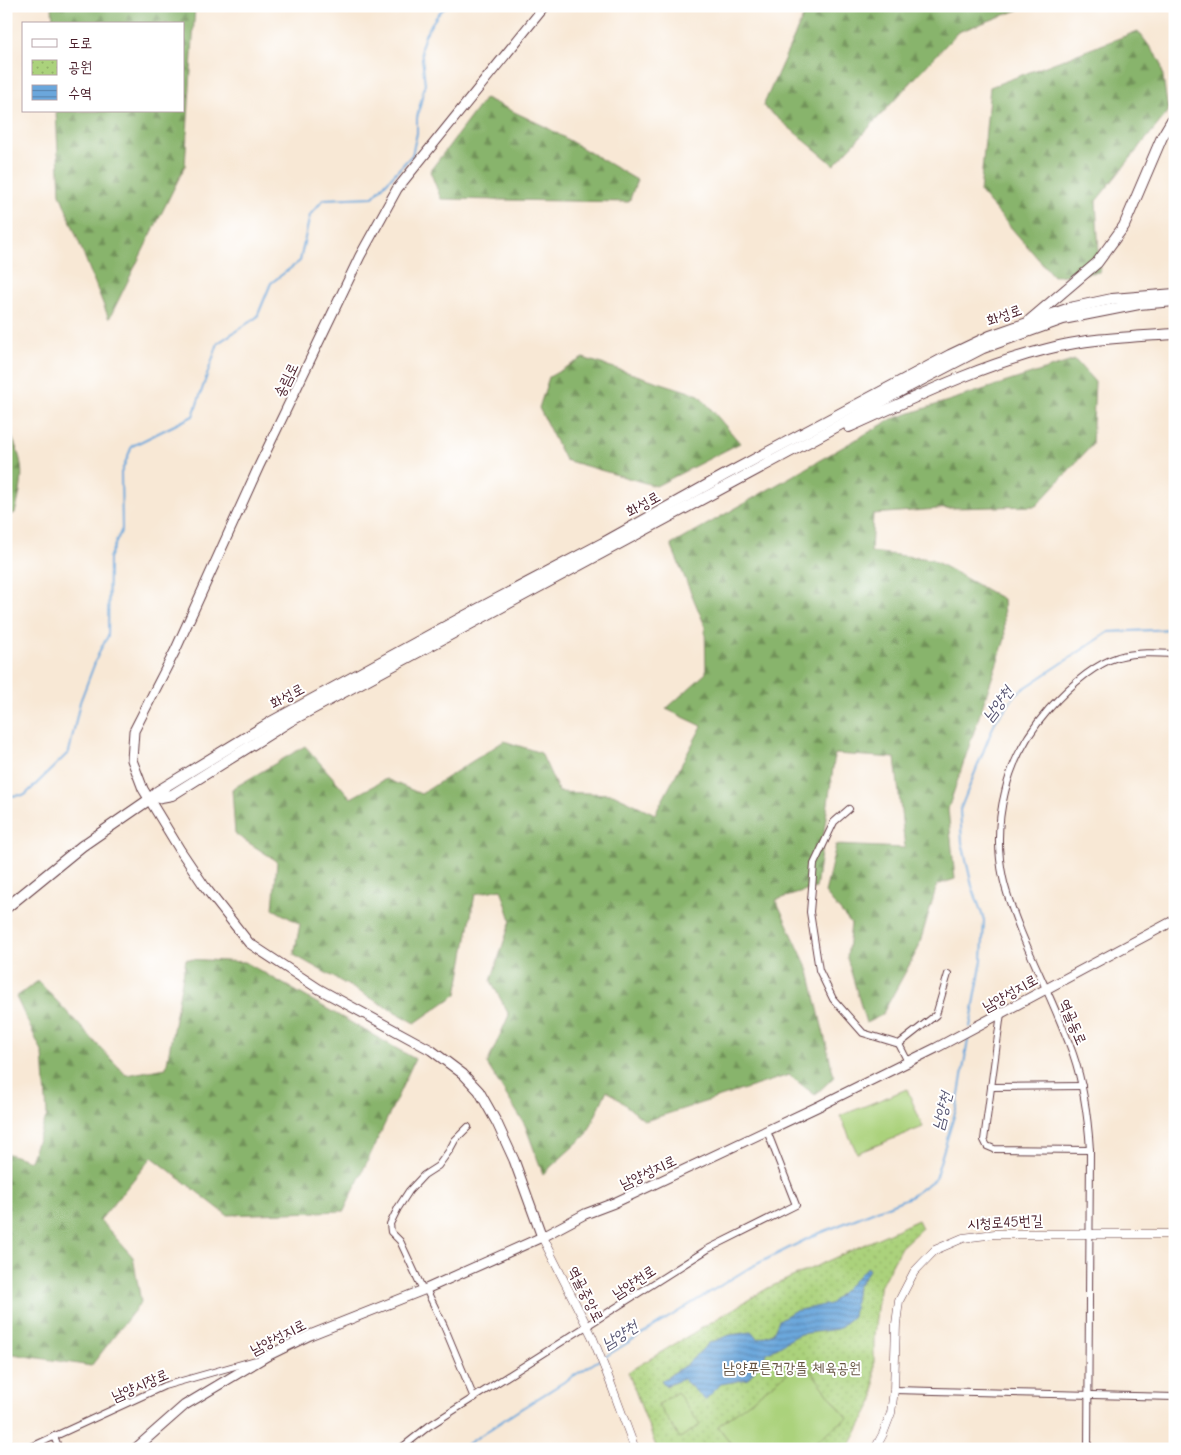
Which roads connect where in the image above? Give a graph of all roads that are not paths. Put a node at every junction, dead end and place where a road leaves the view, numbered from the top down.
1 (545, 6) edge
2 (1175, 115) edge
3 (1175, 288) edge
4 (1175, 294) edge
5 (1112, 300) junction
6 (1175, 301) edge
7 (1026, 323) junction
8 (1175, 334) edge
9 (742, 477) junction
10 (1175, 654) edge
11 (150, 799) junction
12 (849, 809) dead end
13 (6, 908) edge
14 (1175, 920) edge
15 (948, 974) dead end
16 (1045, 989) junction
17 (1001, 1013) junction
18 (899, 1044) junction
19 (908, 1062) junction
20 (1082, 1086) junction
21 (991, 1088) junction
22 (468, 1127) dead end
23 (767, 1131) junction
24 (1090, 1150) junction
25 (1089, 1233) junction
26 (1175, 1234) edge
27 (542, 1237) junction
28 (425, 1289) junction
29 (587, 1327) junction
30 (268, 1356) junction
31 (894, 1390) junction
32 (1088, 1395) junction
33 (1175, 1397) edge
34 (474, 1398) junction
35 (54, 1436) junction
36 (6, 1439) edge
37 (11, 1449) edge
38 (27, 1449) edge
39 (59, 1449) edge
40 (135, 1449) edge
41 (400, 1449) edge
42 (635, 1449) edge
43 (875, 1449) edge
44 (1088, 1449) edge

1 - 11 main road, 송림로
2 - 7 main road
3 - 5 main road
4 - 5 main road, 화성로
5 - 7 main road, 화성로
6 - 9 main road, 화성로
7 - 11 main road, 화성로
8 - 9 main road
9 - 11 main road, 화성로
10 - 16 street, 역골동로
11 - 13 main road, 화성로
11 - 27 main road, 송림로
12 - 18 street
14 - 16 main road, 남양성지로
15 - 18 street
16 - 17 main road, 남양성지로
16 - 20 street, 역골동로
17 - 19 main road, 남양성지로
17 - 21 street
18 - 19 street
19 - 23 main road, 남양성지로
20 - 21 street
20 - 24 street, 역골동로
21 - 24 street
22 - 28 street
23 - 27 main road, 남양성지로
23 - 29 street, 남양천로
24 - 25 street, 역골동로
25 - 26 street, 시청로45번길
25 - 31 street, 시청로45번길
25 - 32 street, 역골동로
27 - 28 main road, 남양성지로
27 - 29 street, 역골중앙로
28 - 30 main road, 남양성지로
28 - 34 street
29 - 34 street, 남양천로
29 - 42 street, 역골중앙로
30 - 35 street, 남양시장로
30 - 40 main road, 남양성지로
31 - 32 street
31 - 43 street, 시청로45번길
32 - 33 street
32 - 44 street, 역골동로
34 - 41 street, 남양천로
35 - 38 street, 남양시장로
35 - 39 street
36 - 37 street

